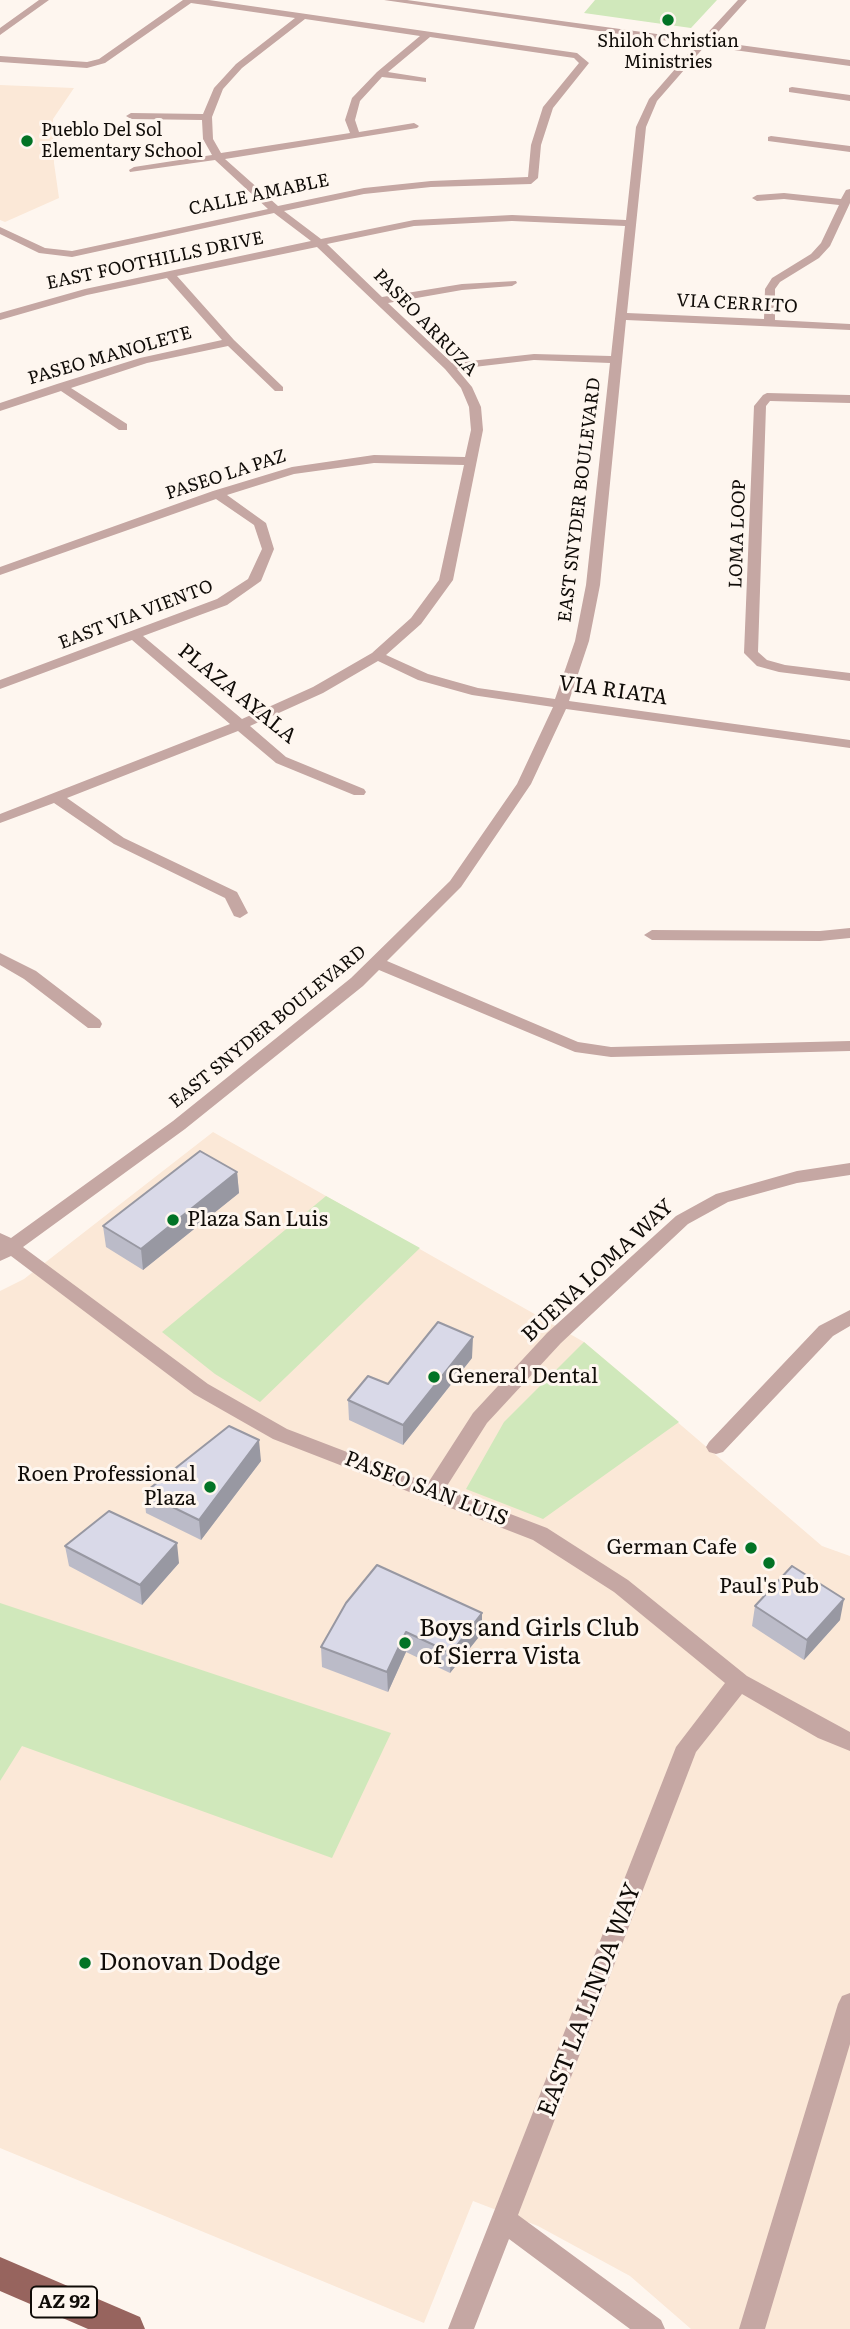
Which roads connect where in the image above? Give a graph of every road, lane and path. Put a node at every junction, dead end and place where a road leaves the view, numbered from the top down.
1 (45, 0) edge
2 (190, 0) edge
3 (388, 0) edge
4 (743, 0) edge
5 (302, 17) junction
6 (0, 32) edge
7 (426, 35) junction
8 (702, 45) junction
9 (0, 59) edge
10 (850, 63) edge
11 (380, 74) junction
12 (423, 80) dead end
13 (792, 90) dead end
14 (850, 98) edge
15 (131, 116) dead end
16 (207, 117) junction
17 (414, 126) dead end
18 (355, 135) junction
19 (771, 139) dead end
20 (850, 149) edge
21 (219, 159) junction
22 (134, 170) dead end
23 (757, 198) dead end
24 (848, 198) edge
25 (275, 209) junction
26 (630, 223) junction
27 (2, 232) edge
28 (318, 242) junction
29 (765, 268) dead end
30 (786, 274) junction
31 (171, 276) junction
32 (512, 283) dead end
33 (381, 301) junction
34 (621, 316) junction
35 (0, 317) edge
36 (769, 323) junction
37 (850, 327) edge
38 (230, 342) junction
39 (616, 360) junction
40 (449, 367) junction
41 (61, 386) junction
42 (279, 389) dead end
43 (850, 399) edge
44 (0, 407) edge
45 (123, 427) dead end
46 (471, 461) junction
47 (217, 494) junction
48 (0, 571) edge
49 (134, 635) junction
50 (377, 656) junction
51 (850, 677) edge
52 (0, 685) edge
53 (560, 706) junction
54 (238, 726) junction
55 (850, 744) edge
56 (359, 792) dead end
57 (55, 797) junction
58 (0, 820) edge
59 (240, 914) dead end
60 (850, 933) edge
61 (652, 935) dead end
62 (0, 958) edge
63 (377, 963) junction
64 (94, 1024) dead end
65 (850, 1046) edge
66 (850, 1169) edge
67 (5, 1247) edge
68 (850, 1317) edge
69 (716, 1447) dead end
70 (433, 1491) junction
71 (739, 1682) junction
72 (850, 1742) edge
73 (850, 2004) edge
74 (505, 2221) junction
75 (0, 2274) edge
76 (128, 2329) edge
77 (461, 2329) edge
78 (652, 2329) edge
79 (752, 2329) edge

1 - 6 street
2 - 5 street
2 - 9 street
3 - 8 street
4 - 8 street, EAST SNYDER BOULEVARD
5 - 7 street
5 - 16 street
7 - 11 street
7 - 25 street, CALLE AMABLE
8 - 10 street
8 - 26 street, EAST SNYDER BOULEVARD
11 - 12 street
11 - 18 street
13 - 14 street
15 - 16 street
16 - 21 street, PASEO ARRUZA
17 - 18 street
18 - 21 street
19 - 20 street
21 - 22 street
21 - 25 street, PASEO ARRUZA
23 - 24 street
24 - 30 street
25 - 27 street, CALLE AMABLE
25 - 28 street, PASEO ARRUZA
26 - 28 street, EAST FOOTHILLS DRIVE
26 - 34 street, EAST SNYDER BOULEVARD
28 - 31 street, EAST FOOTHILLS DRIVE
28 - 33 street, PASEO ARRUZA
29 - 30 street
30 - 36 street
31 - 35 street, EAST FOOTHILLS DRIVE
31 - 38 street
32 - 33 street
33 - 40 street, PASEO ARRUZA
34 - 36 street, VIA CERRITO
34 - 39 street, EAST SNYDER BOULEVARD
36 - 37 street, VIA CERRITO
38 - 41 street, PASEO MANOLETE
38 - 42 street
39 - 40 street
39 - 53 street, EAST SNYDER BOULEVARD
40 - 46 street, PASEO ARRUZA
41 - 44 street, PASEO MANOLETE
41 - 45 street
43 - 51 street, LOMA LOOP
46 - 47 street, PASEO LA PAZ
46 - 50 street, PASEO ARRUZA
47 - 48 street, PASEO LA PAZ
47 - 49 street, EAST VIA VIENTO
49 - 52 street, EAST VIA VIENTO
49 - 54 street, PLAZA AYALA
50 - 53 street, VIA RIATA
50 - 54 street, PASEO ARRUZA
53 - 55 street, VIA RIATA
53 - 63 street, EAST SNYDER BOULEVARD
54 - 56 street, PLAZA AYALA
54 - 57 street, PASEO ARRUZA
57 - 58 street, PASEO ARRUZA
57 - 59 street
60 - 61 street
62 - 64 street
63 - 65 street
63 - 67 street, EAST SNYDER BOULEVARD
66 - 70 street, BUENA LOMA WAY
67 - 70 street, PASEO SAN LUIS
68 - 69 street
70 - 71 street, PASEO SAN LUIS
71 - 72 street, PASEO SAN LUIS
71 - 74 street, EAST LA LINDA WAY
73 - 79 street
74 - 77 street, EAST LA LINDA WAY
74 - 78 street
75 - 76 main road, AZ 92 / AZ 92

